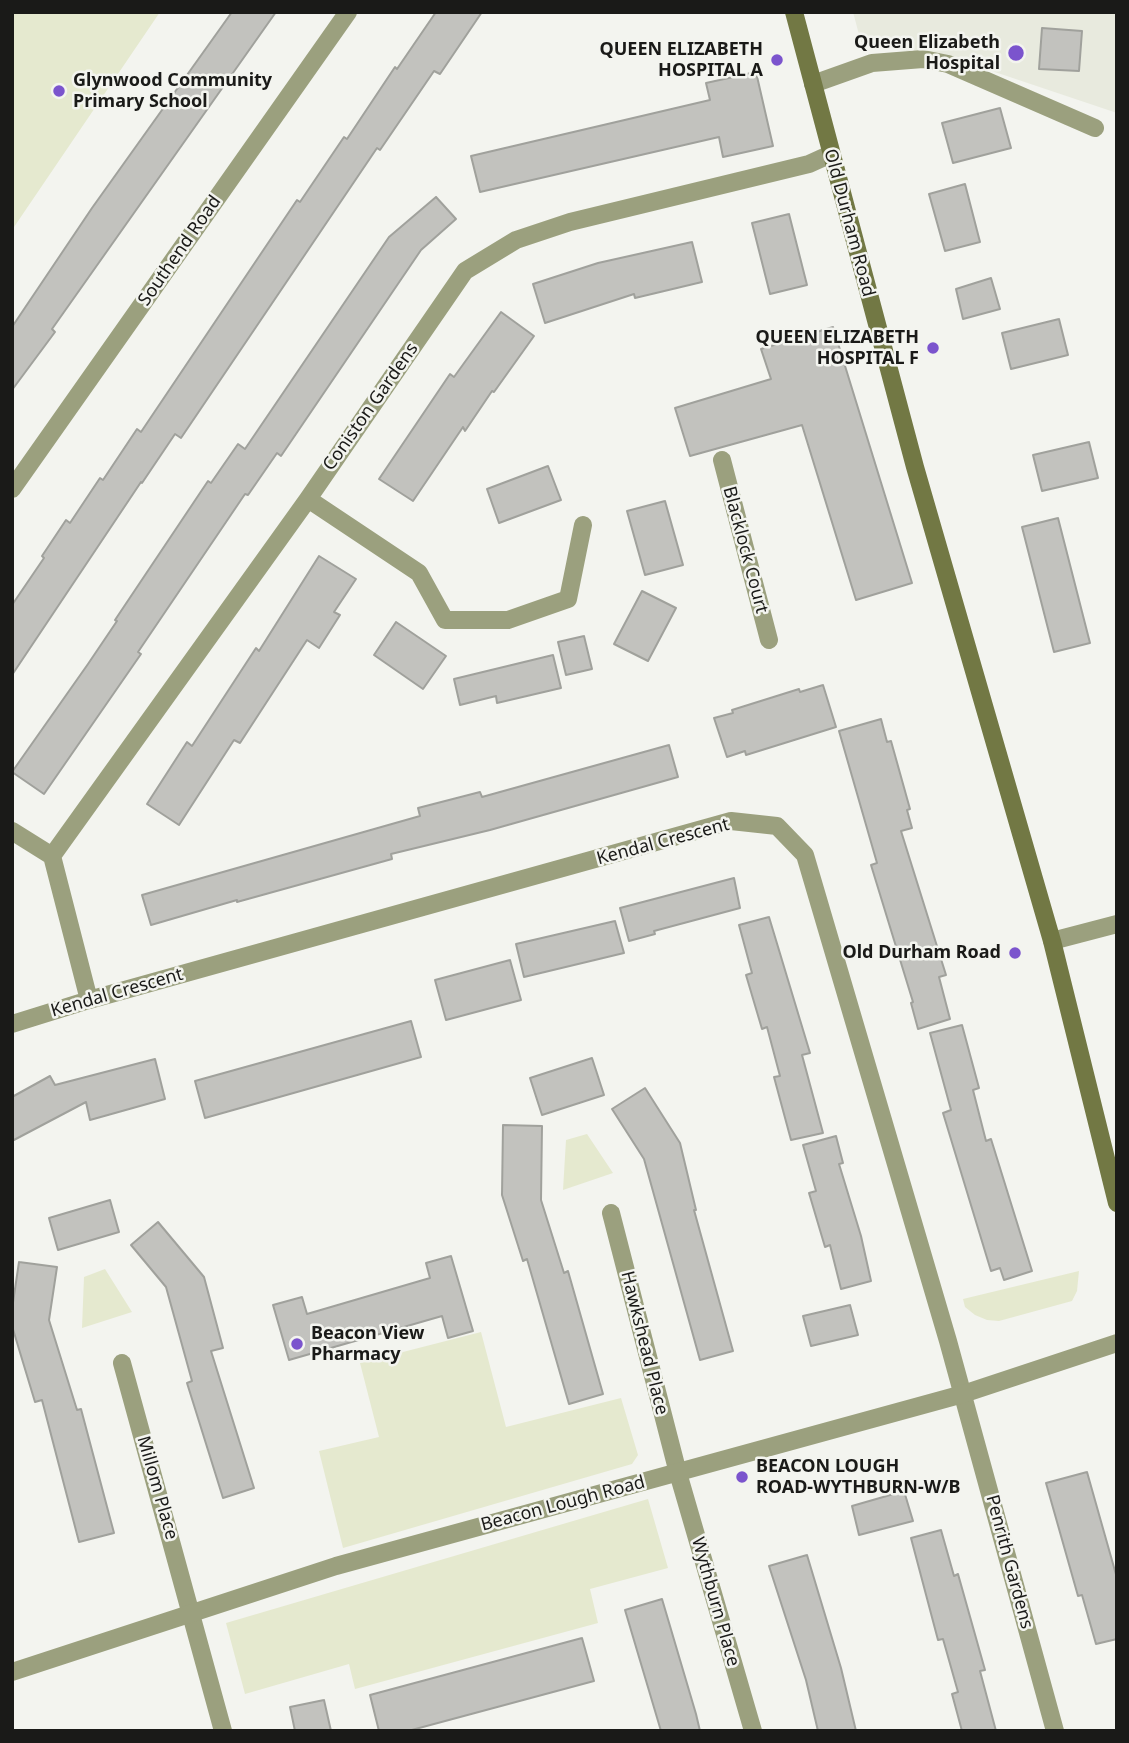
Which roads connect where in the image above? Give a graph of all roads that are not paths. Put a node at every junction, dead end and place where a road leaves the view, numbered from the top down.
1 (348, 12) edge
2 (794, 12) edge
3 (813, 84) junction
4 (1095, 128) dead end
5 (831, 154) junction
6 (722, 460) dead end
7 (12, 489) edge
8 (308, 499) junction
9 (583, 524) dead end
10 (769, 640) dead end
11 (12, 831) edge
12 (52, 856) junction
13 (1117, 924) edge
14 (1052, 941) junction
15 (89, 1000) junction
16 (12, 1024) edge
17 (1117, 1203) edge
18 (611, 1213) dead end
19 (1117, 1343) edge
20 (122, 1363) dead end
21 (963, 1394) junction
22 (678, 1473) junction
23 (192, 1614) junction
24 (12, 1672) edge
25 (223, 1731) edge
26 (753, 1731) edge
27 (1055, 1731) edge

1 - 7 street, Southend Road
2 - 3 main road, Old Durham Road
3 - 4 street
3 - 5 main road, Old Durham Road
5 - 8 street, Coniston Gardens
5 - 14 main road, Old Durham Road
6 - 10 street, Blacklock Court
8 - 9 street
8 - 12 street, Coniston Gardens
11 - 12 street
12 - 15 street
13 - 14 street
14 - 17 main road, Old Durham Road
15 - 16 street, Kendal Crescent
15 - 21 street, Kendal Crescent
18 - 22 street, Hawkshead Place
19 - 21 street, Beacon Lough Road
20 - 23 street, Millom Place
21 - 22 street, Beacon Lough Road
21 - 27 street, Penrith Gardens
22 - 23 street, Beacon Lough Road
22 - 26 street, Wythburn Place
23 - 24 street, Beacon Lough Road
23 - 25 street, Millom Place

